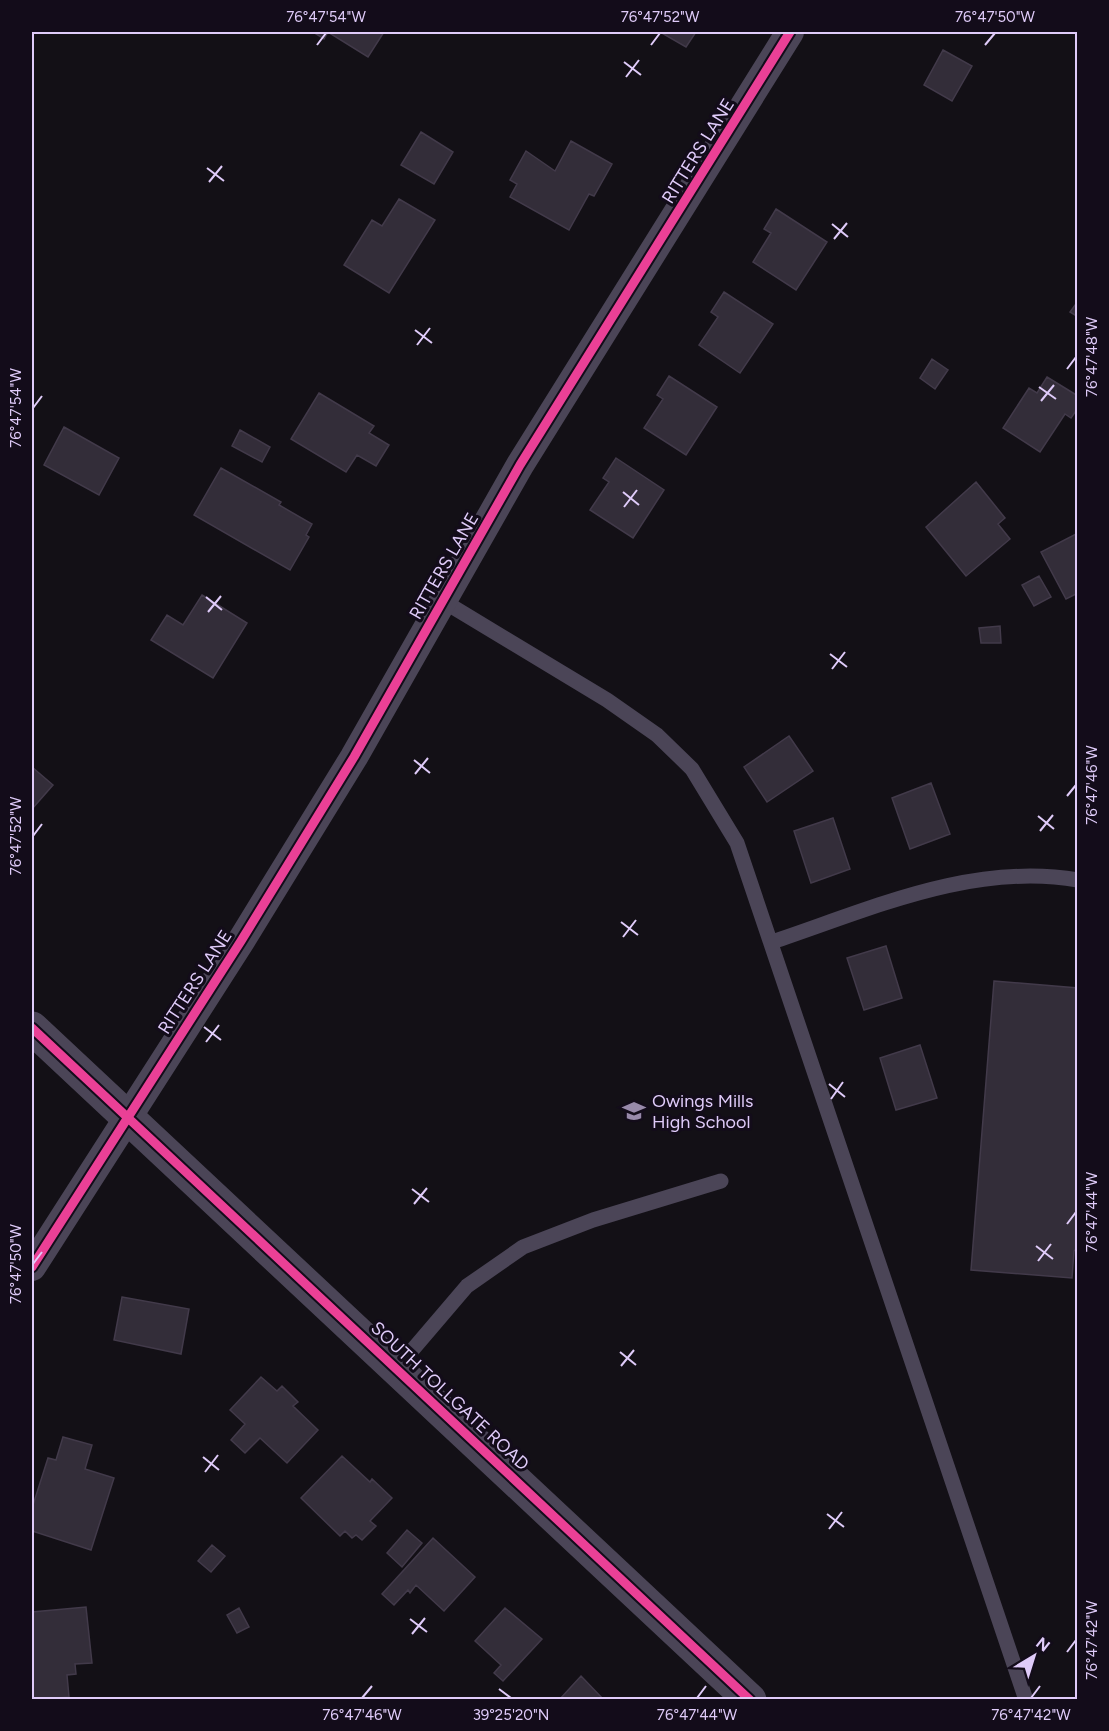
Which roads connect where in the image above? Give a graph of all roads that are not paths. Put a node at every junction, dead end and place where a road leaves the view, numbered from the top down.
1 (790, 32) edge
2 (443, 601) junction
3 (1077, 880) edge
4 (772, 942) junction
5 (32, 1028) edge
6 (128, 1117) junction
7 (721, 1181) dead end
8 (32, 1267) edge
9 (397, 1368) junction
10 (750, 1700) edge
11 (1026, 1700) edge

1 - 2 street, RITTERS LANE
2 - 4 lane
2 - 6 street, RITTERS LANE
3 - 4 lane
4 - 11 lane
5 - 6 street, SOUTH TOLLGATE ROAD
6 - 8 street, RITTERS LANE
6 - 9 street, SOUTH TOLLGATE ROAD
7 - 9 lane
9 - 10 street, SOUTH TOLLGATE ROAD

